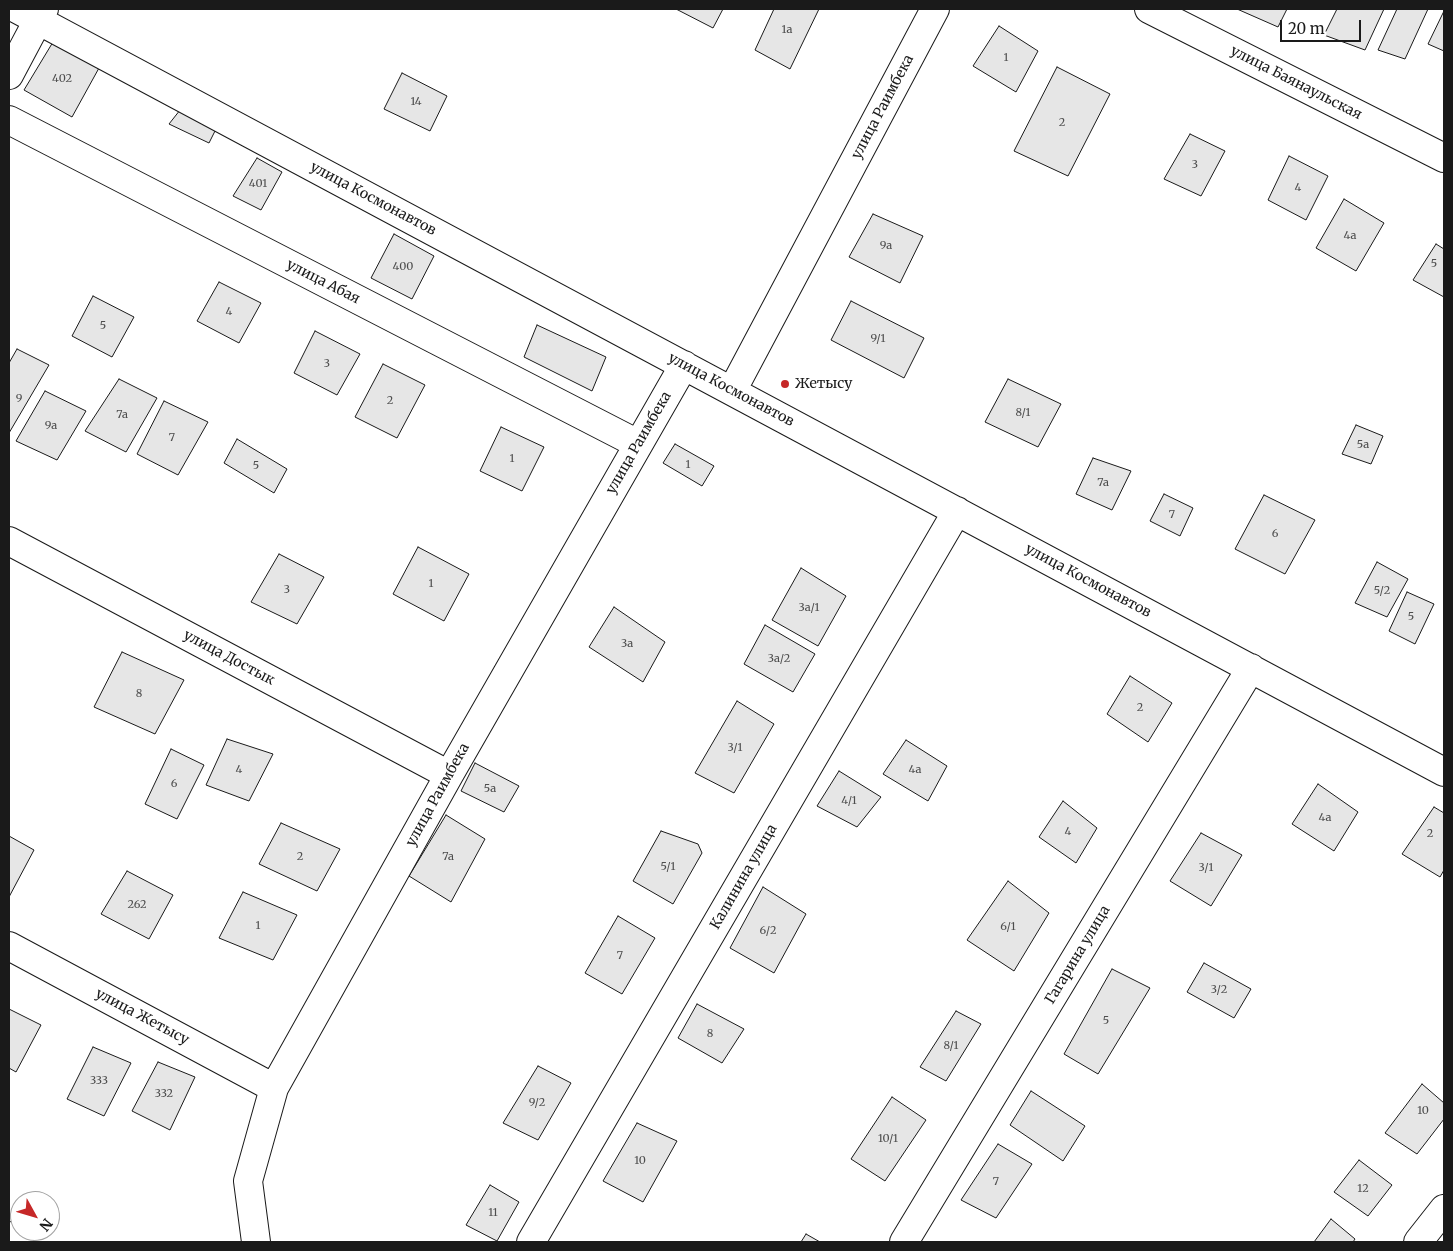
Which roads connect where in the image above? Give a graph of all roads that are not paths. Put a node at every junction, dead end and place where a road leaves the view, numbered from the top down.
1 (935, 9) edge
2 (1148, 9) edge
3 (33, 12) edge
4 (9, 75) edge
5 (9, 120) edge
6 (1444, 158) edge
7 (684, 365) junction
8 (732, 391) junction
9 (638, 444) junction
10 (957, 511) junction
11 (9, 541) edge
12 (1251, 668) junction
13 (1444, 772) edge
14 (449, 775) junction
15 (9, 946) edge
16 (274, 1088) junction
17 (1444, 1208) edge
18 (9, 1236) edge
19 (19, 1242) edge
20 (256, 1242) edge
21 (530, 1242) edge
22 (904, 1242) edge
23 (1418, 1242) edge

1 - 8 street, улица Раимбека
2 - 6 street, улица Баянаульская
3 - 4 street
3 - 7 street, улица Космонавтов
5 - 9 street, улица Абая
7 - 8 street, улица Космонавтов
7 - 9 street, улица Раимбека
8 - 10 street, улица Космонавтов
9 - 14 street, улица Раимбека
10 - 12 street, улица Космонавтов
10 - 21 street, Калинина улица
11 - 14 street, улица Достык
12 - 13 street, улица Космонавтов
12 - 22 street, Гагарина улица
14 - 16 street, улица Раимбека
15 - 16 street, улица Жетысу
16 - 20 street, улица Раимбека
17 - 23 street
18 - 19 street

